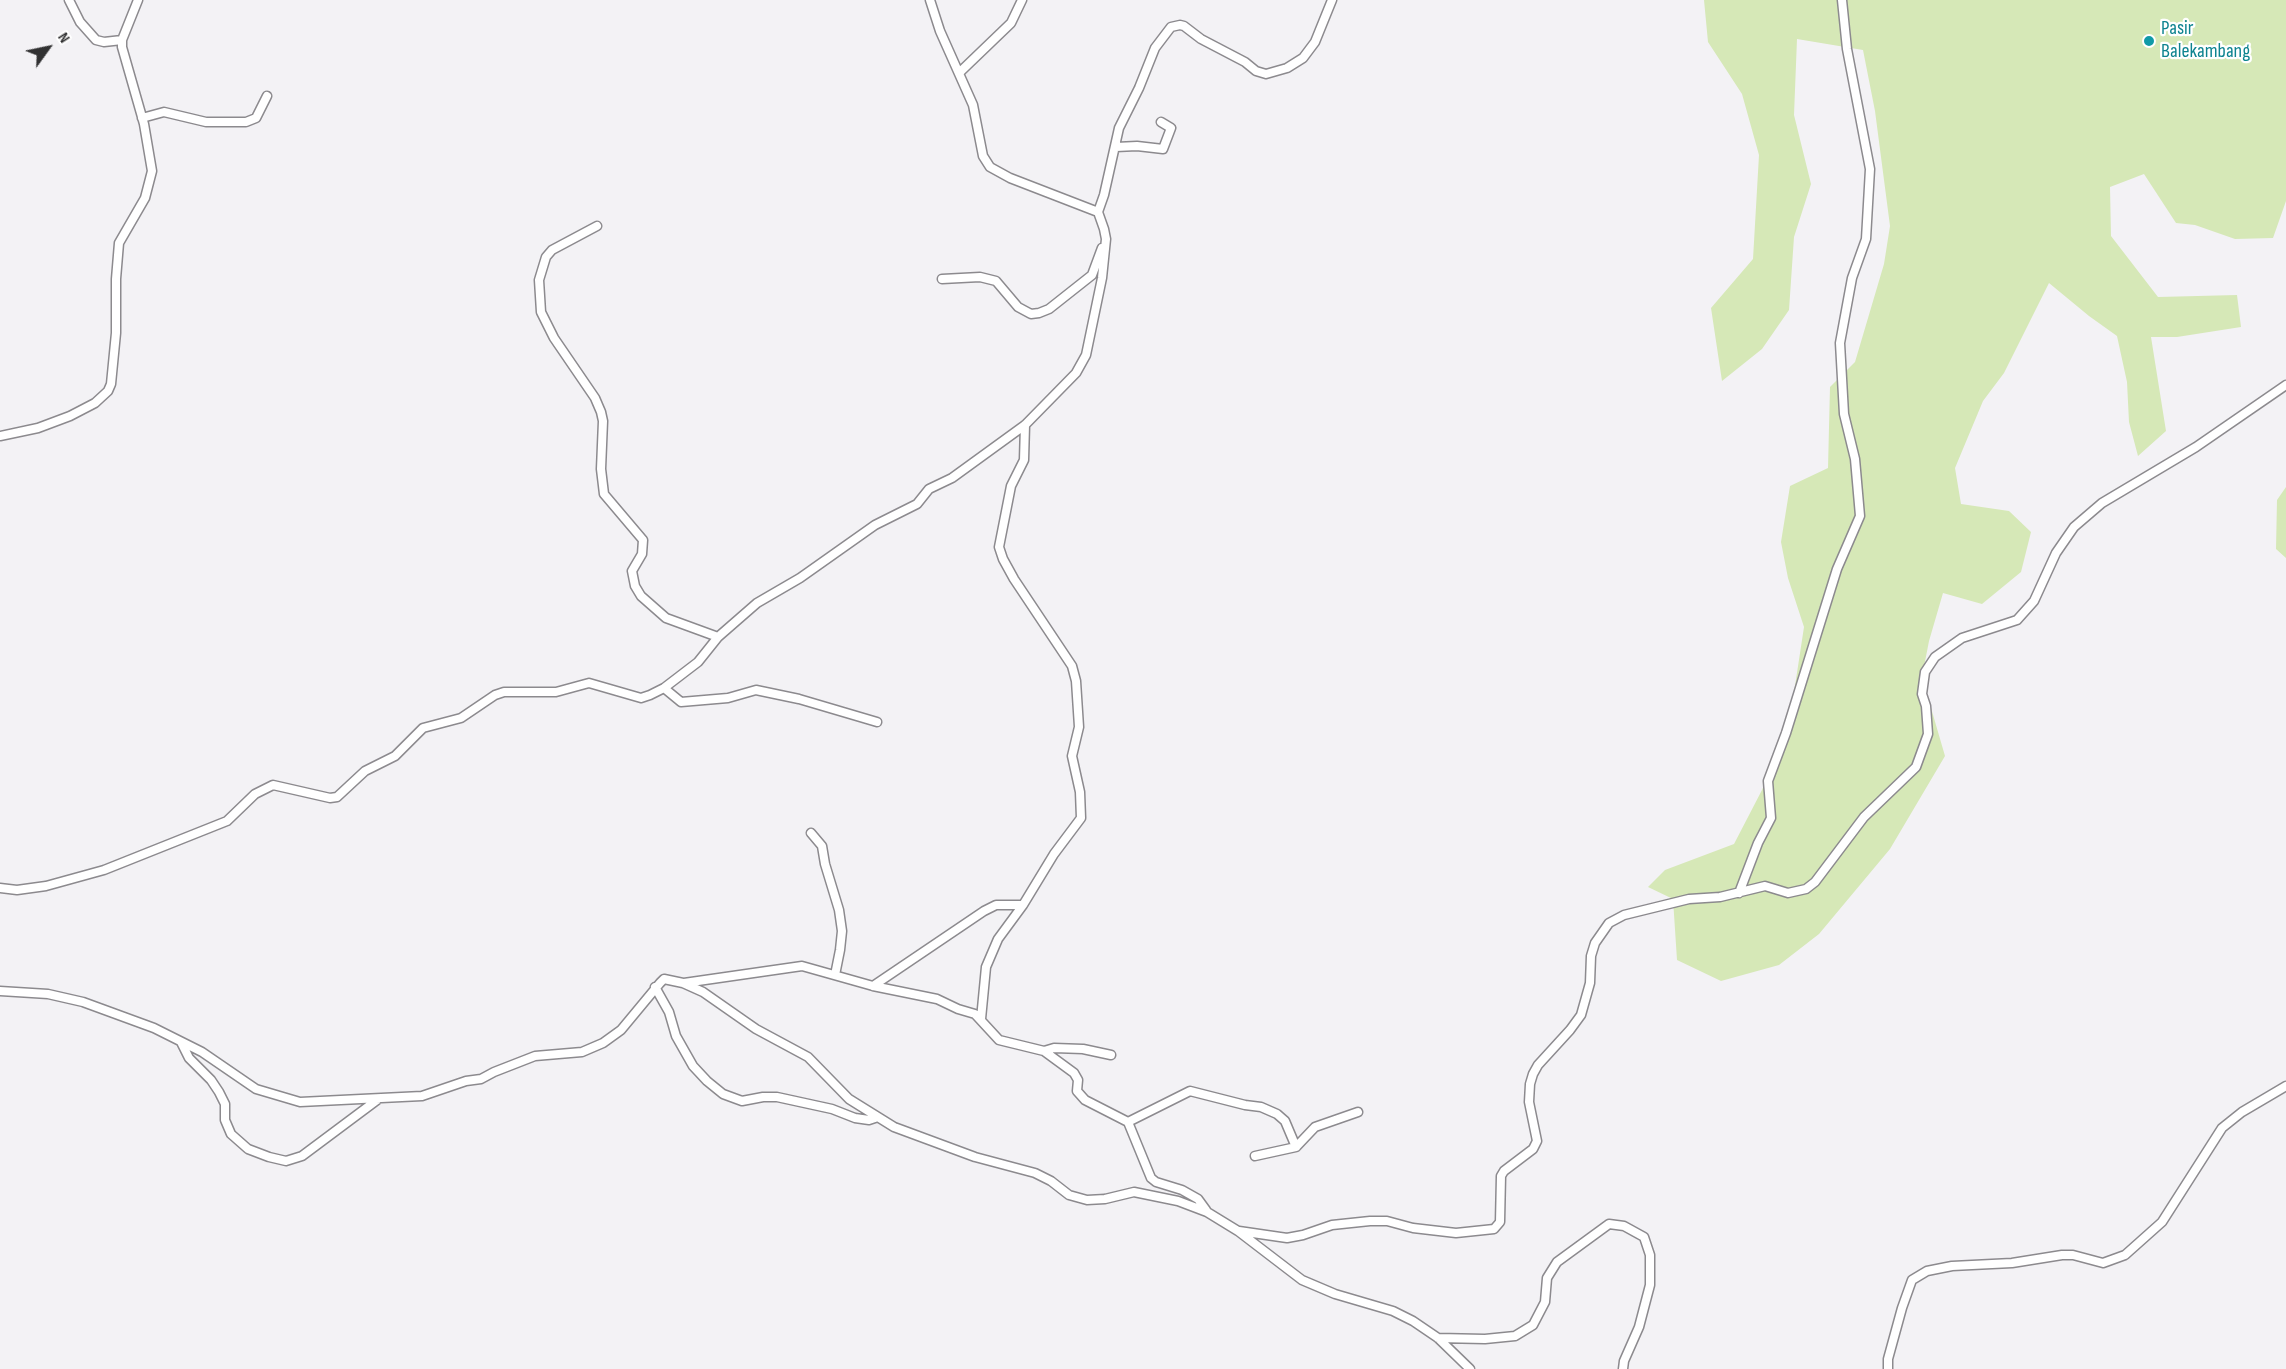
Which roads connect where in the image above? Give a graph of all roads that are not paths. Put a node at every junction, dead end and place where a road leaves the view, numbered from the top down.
1 (69, 0) edge
2 (138, 0) edge
3 (930, 0) edge
4 (1022, 0) edge
5 (1332, 0) edge
6 (1842, 0) edge
7 (122, 40) junction
8 (960, 72) junction
9 (267, 96) dead end
10 (142, 118) junction
11 (1161, 122) dead end
12 (1116, 147) junction
13 (1098, 212) junction
14 (597, 226) dead end
15 (1106, 239) junction
16 (942, 279) dead end
17 (2286, 386) edge
18 (1025, 426) junction
19 (0, 436) edge
20 (718, 637) junction
21 (664, 688) junction
22 (877, 722) dead end
23 (812, 833) dead end
24 (0, 888) edge
25 (1739, 893) junction
26 (1023, 905) junction
27 (835, 975) junction
28 (683, 983) junction
29 (873, 986) junction
30 (655, 987) junction
31 (0, 991) edge
32 (981, 1019) junction
33 (181, 1041) junction
34 (1044, 1051) junction
35 (1111, 1055) dead end
36 (2286, 1086) edge
37 (379, 1099) junction
38 (1358, 1112) dead end
39 (878, 1117) junction
40 (1128, 1122) junction
41 (1296, 1147) junction
42 (1255, 1156) dead end
43 (1207, 1212) junction
44 (1238, 1231) junction
45 (1438, 1338) junction
46 (1470, 1369) edge
47 (1623, 1369) edge
48 (1888, 1369) edge

1 - 7 street
2 - 7 street
3 - 8 street
4 - 8 street
5 - 12 street
6 - 25 street
7 - 10 street
8 - 13 street
9 - 10 street
10 - 19 street
11 - 12 street
12 - 13 street
13 - 15 street
14 - 20 street
15 - 16 street
15 - 18 street
17 - 25 street
18 - 20 street
18 - 26 street
20 - 21 street
21 - 22 street
21 - 24 street
23 - 27 street
25 - 44 street
26 - 29 street
26 - 32 street
27 - 28 street
27 - 29 street
28 - 30 street
28 - 39 street
29 - 32 street
30 - 37 street
30 - 39 street
31 - 33 street
32 - 34 street
33 - 37 street
33 - 37 street
34 - 35 street
34 - 40 street
36 - 48 street
38 - 41 street
39 - 43 street
40 - 41 street
40 - 43 street
41 - 42 street
43 - 44 street
44 - 45 street
45 - 46 street
45 - 47 street

